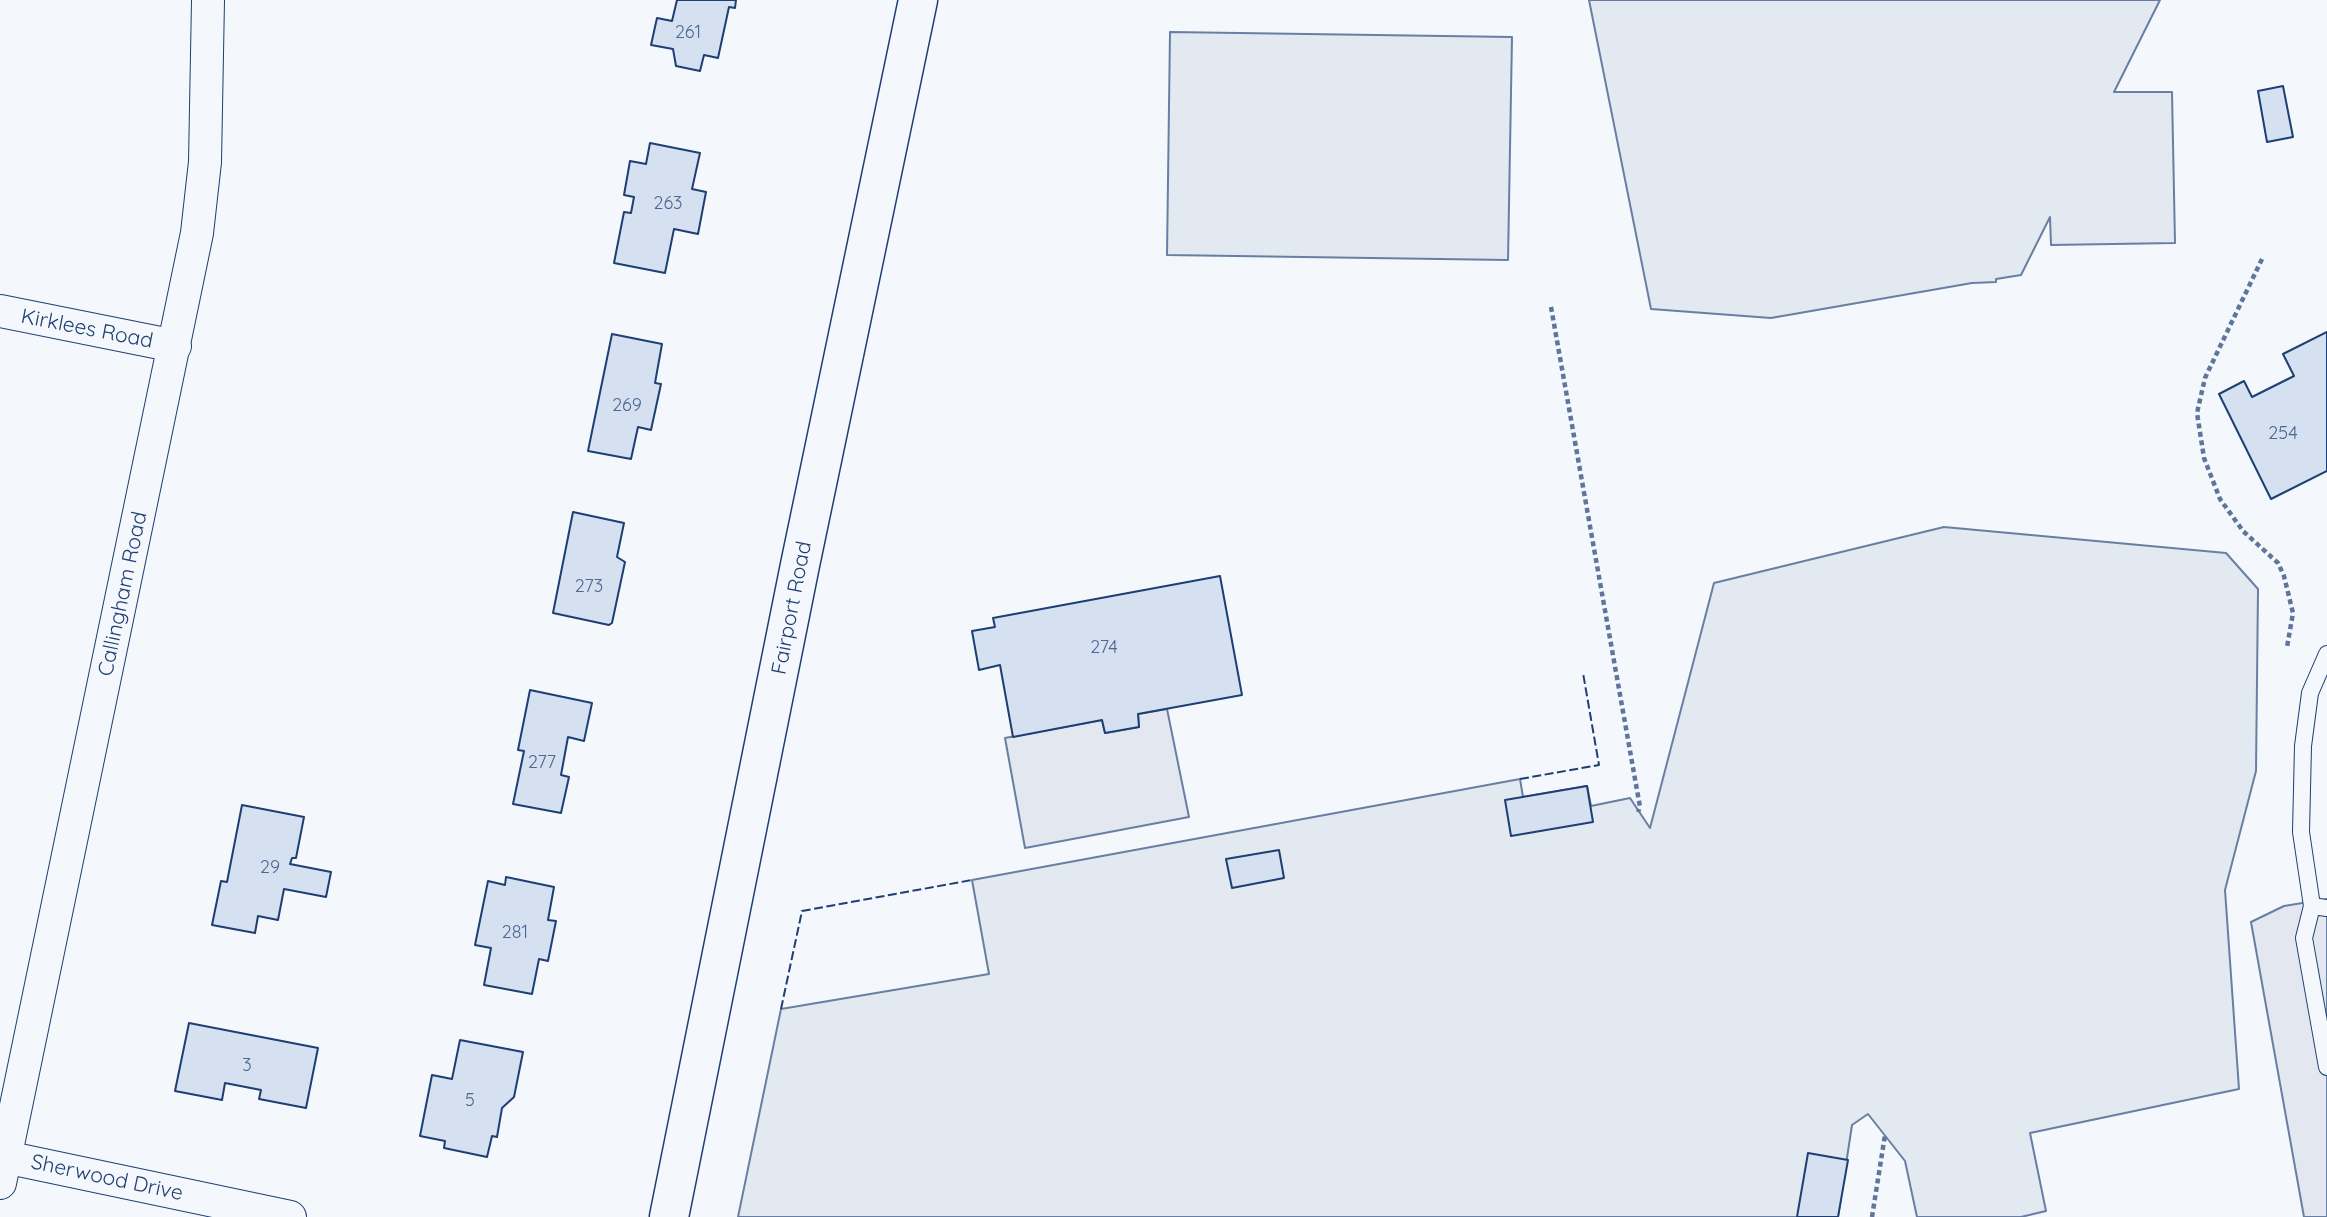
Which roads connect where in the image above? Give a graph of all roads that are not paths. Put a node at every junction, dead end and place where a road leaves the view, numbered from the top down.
1 (208, 0) edge
2 (918, 0) edge
3 (0, 311) edge
4 (174, 346) junction
5 (2327, 654) edge
6 (2320, 906) edge
7 (2327, 1067) edge
8 (3, 1170) edge
9 (290, 1217) edge
10 (669, 1217) edge

1 - 4 street, Callingham Road
2 - 10 main road, Fairport Road
3 - 4 street, Kirklees Road
4 - 8 street, Callingham Road
5 - 6 lane
6 - 7 lane
8 - 9 street, Sherwood Drive

